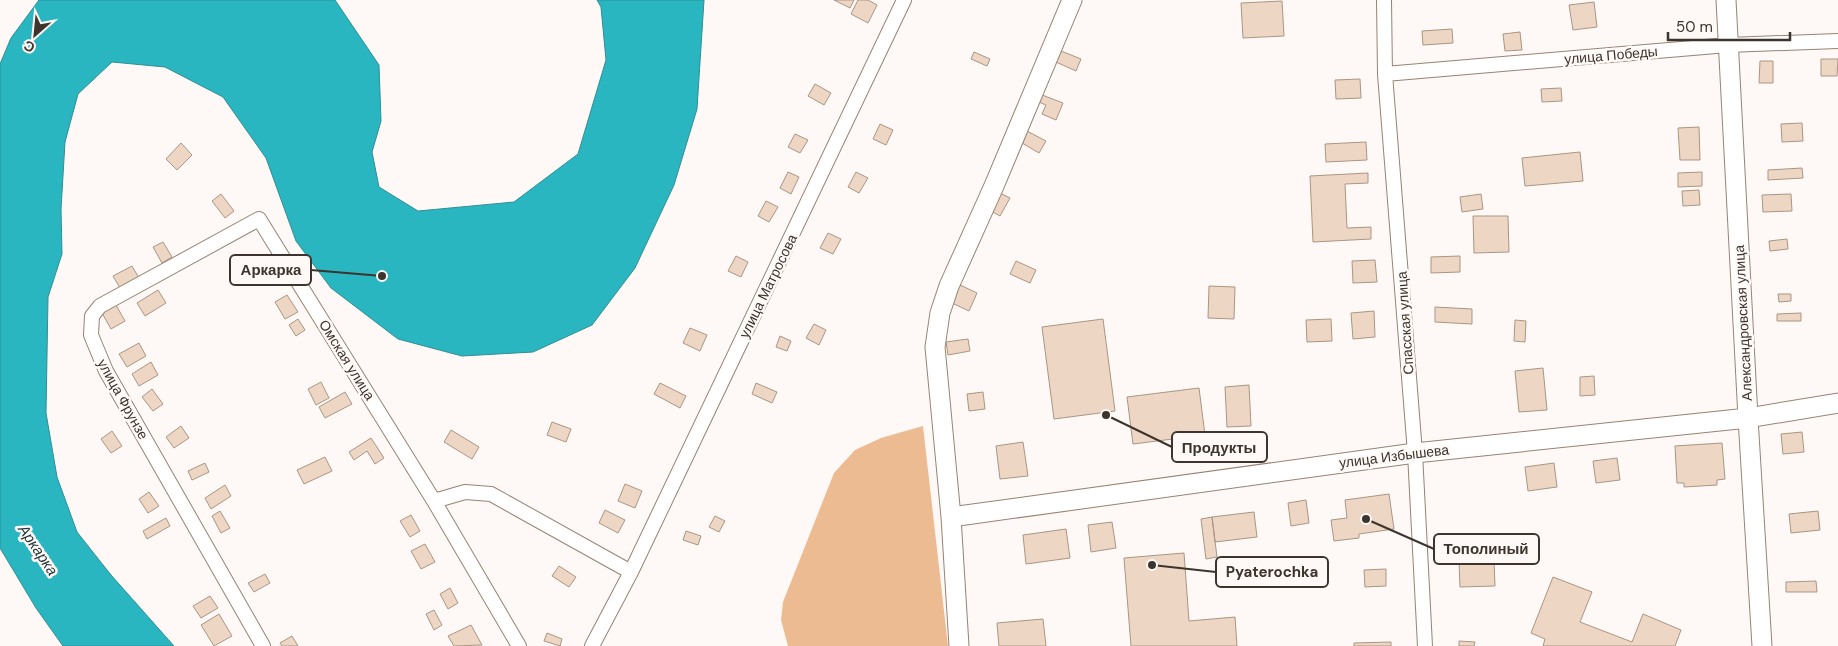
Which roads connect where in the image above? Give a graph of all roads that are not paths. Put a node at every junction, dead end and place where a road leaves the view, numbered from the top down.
1 (904, 0) edge
2 (1072, 0) edge
3 (1384, 0) edge
4 (1726, 0) edge
5 (1838, 40) edge
6 (1728, 45) junction
7 (1385, 74) junction
8 (259, 219) joint
9 (1838, 403) edge
10 (1748, 418) junction
11 (1415, 453) junction
12 (434, 501) junction
13 (951, 517) junction
14 (631, 572) junction
15 (263, 646) edge
16 (519, 646) edge
17 (592, 646) edge
18 (959, 646) edge
19 (1425, 646) edge
20 (1762, 646) edge

1 - 14 street, улица Матросова
2 - 13 street
3 - 7 street, Спасская улица
4 - 6 street, Александровская улица
5 - 6 street, улица Победы
6 - 7 street, улица Победы
6 - 10 street, Александровская улица
7 - 11 street, Спасская улица
8 - 12 street, Омская улица
8 - 15 street, улица Фрунзе
9 - 10 street, улица Избышева
10 - 11 street, улица Избышева
10 - 20 street, Александровская улица
11 - 13 street, улица Избышева
11 - 19 street, Спасская улица
12 - 14 street
12 - 16 street, Омская улица
13 - 18 street
14 - 17 street

